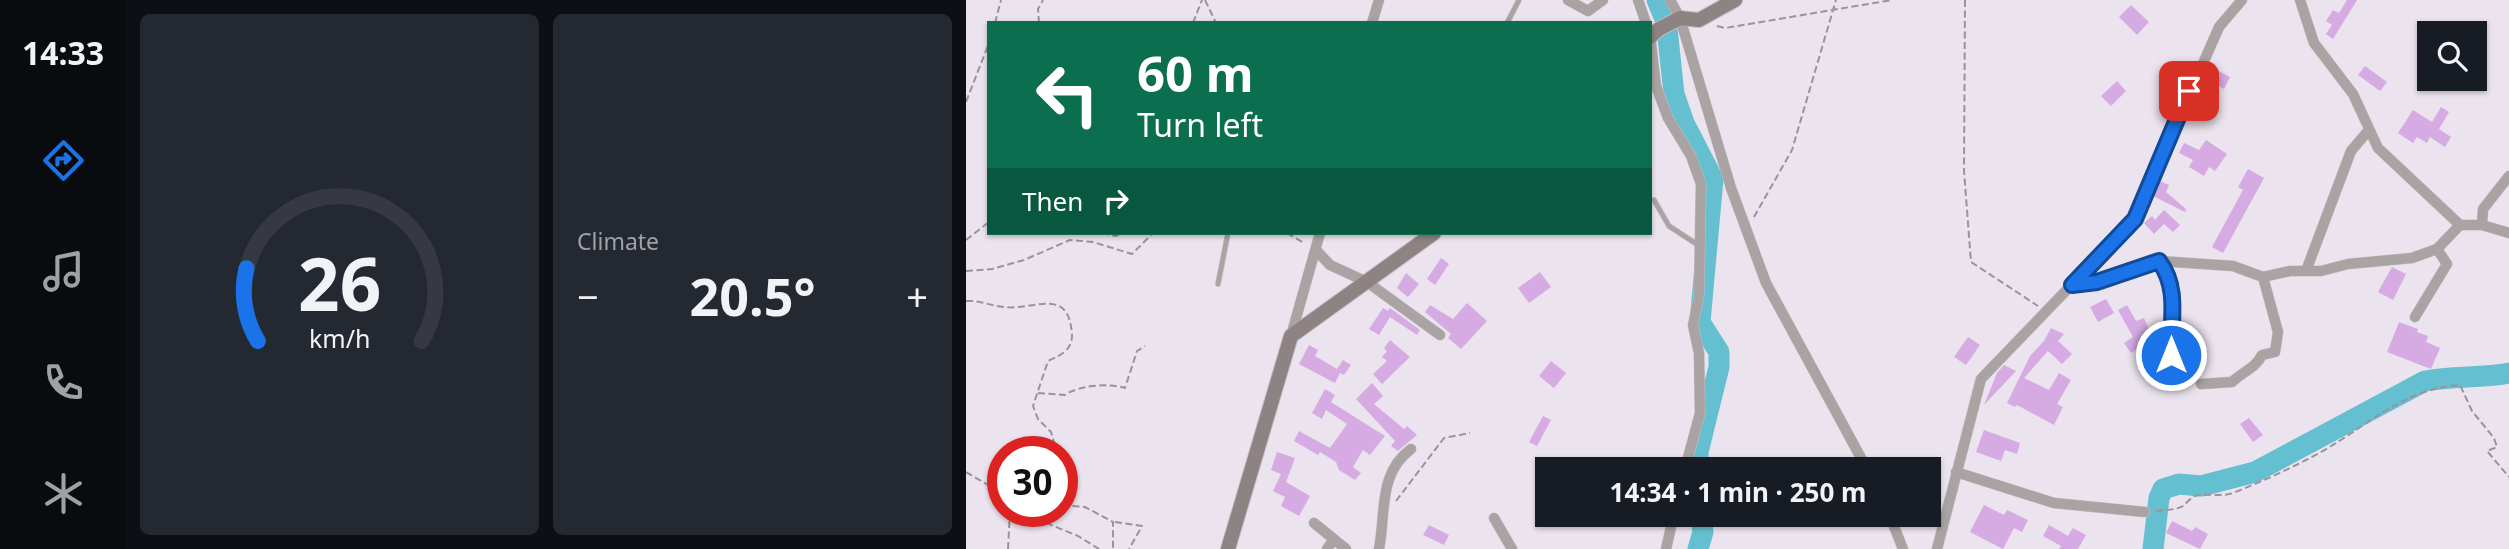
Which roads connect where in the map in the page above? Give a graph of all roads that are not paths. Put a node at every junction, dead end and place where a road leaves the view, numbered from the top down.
1 (1379, 0) edge
2 (1519, 0) edge
3 (1568, 0) edge
4 (1603, 0) edge
5 (1638, 0) edge
6 (1670, 0) edge
7 (1735, 0) edge
8 (2242, 0) edge
9 (2300, 0) edge
10 (1680, 18) junction
11 (1372, 21) edge
12 (1508, 21) edge
13 (1645, 21) edge
14 (1652, 35) edge
15 (1652, 53) edge
16 (2368, 131) junction
17 (2509, 176) edge
18 (1654, 200) dead end
19 (2460, 225) junction
20 (2482, 225) junction
21 (2509, 233) edge
22 (1228, 235) edge
23 (1320, 235) edge
24 (1431, 235) edge
25 (1698, 245) junction
26 (2437, 249) junction
27 (1316, 250) junction
28 (2159, 261) junction
29 (2306, 271) junction
30 (2263, 277) junction
31 (1367, 282) junction
32 (1218, 284) dead end
33 (2072, 285) junction
34 (2415, 317) dead end
35 (1440, 335) dead end
36 (1291, 336) junction
37 (2171, 355) dead end
38 (2201, 384) dead end
39 (1411, 449) dead end
40 (1688, 457) edge
41 (1860, 457) edge
42 (1956, 472) junction
43 (2145, 512) road end
44 (1494, 519) dead end
45 (1314, 523) dead end
46 (1671, 527) edge
47 (1894, 527) edge
48 (1334, 539) junction
49 (1228, 549) edge
50 (1327, 549) edge
51 (1346, 549) edge
52 (1379, 549) edge
53 (1512, 549) edge
54 (1666, 549) edge
55 (1903, 549) edge
56 (1937, 549) edge

1 - 11 street
2 - 12 lane
3 - 4 street
5 - 13 street
6 - 10 street
7 - 10 street
8 - 33 street
9 - 16 street
10 - 14 street
10 - 41 street
15 - 25 street
16 - 19 street
16 - 29 street
17 - 20 street
18 - 25 lane
19 - 20 street
19 - 26 street
20 - 21 street
22 - 32 lane
23 - 27 street
24 - 31 street
25 - 40 street
26 - 29 street
26 - 34 street
27 - 31 street
27 - 36 street
28 - 30 street
28 - 33 street
28 - 37 street
29 - 30 street
30 - 38 street
31 - 35 street
31 - 36 street
33 - 42 street
36 - 49 street
39 - 52 street
42 - 43 street
42 - 56 street
44 - 53 street
45 - 48 street
46 - 54 street
47 - 55 street
48 - 50 street
48 - 51 street

